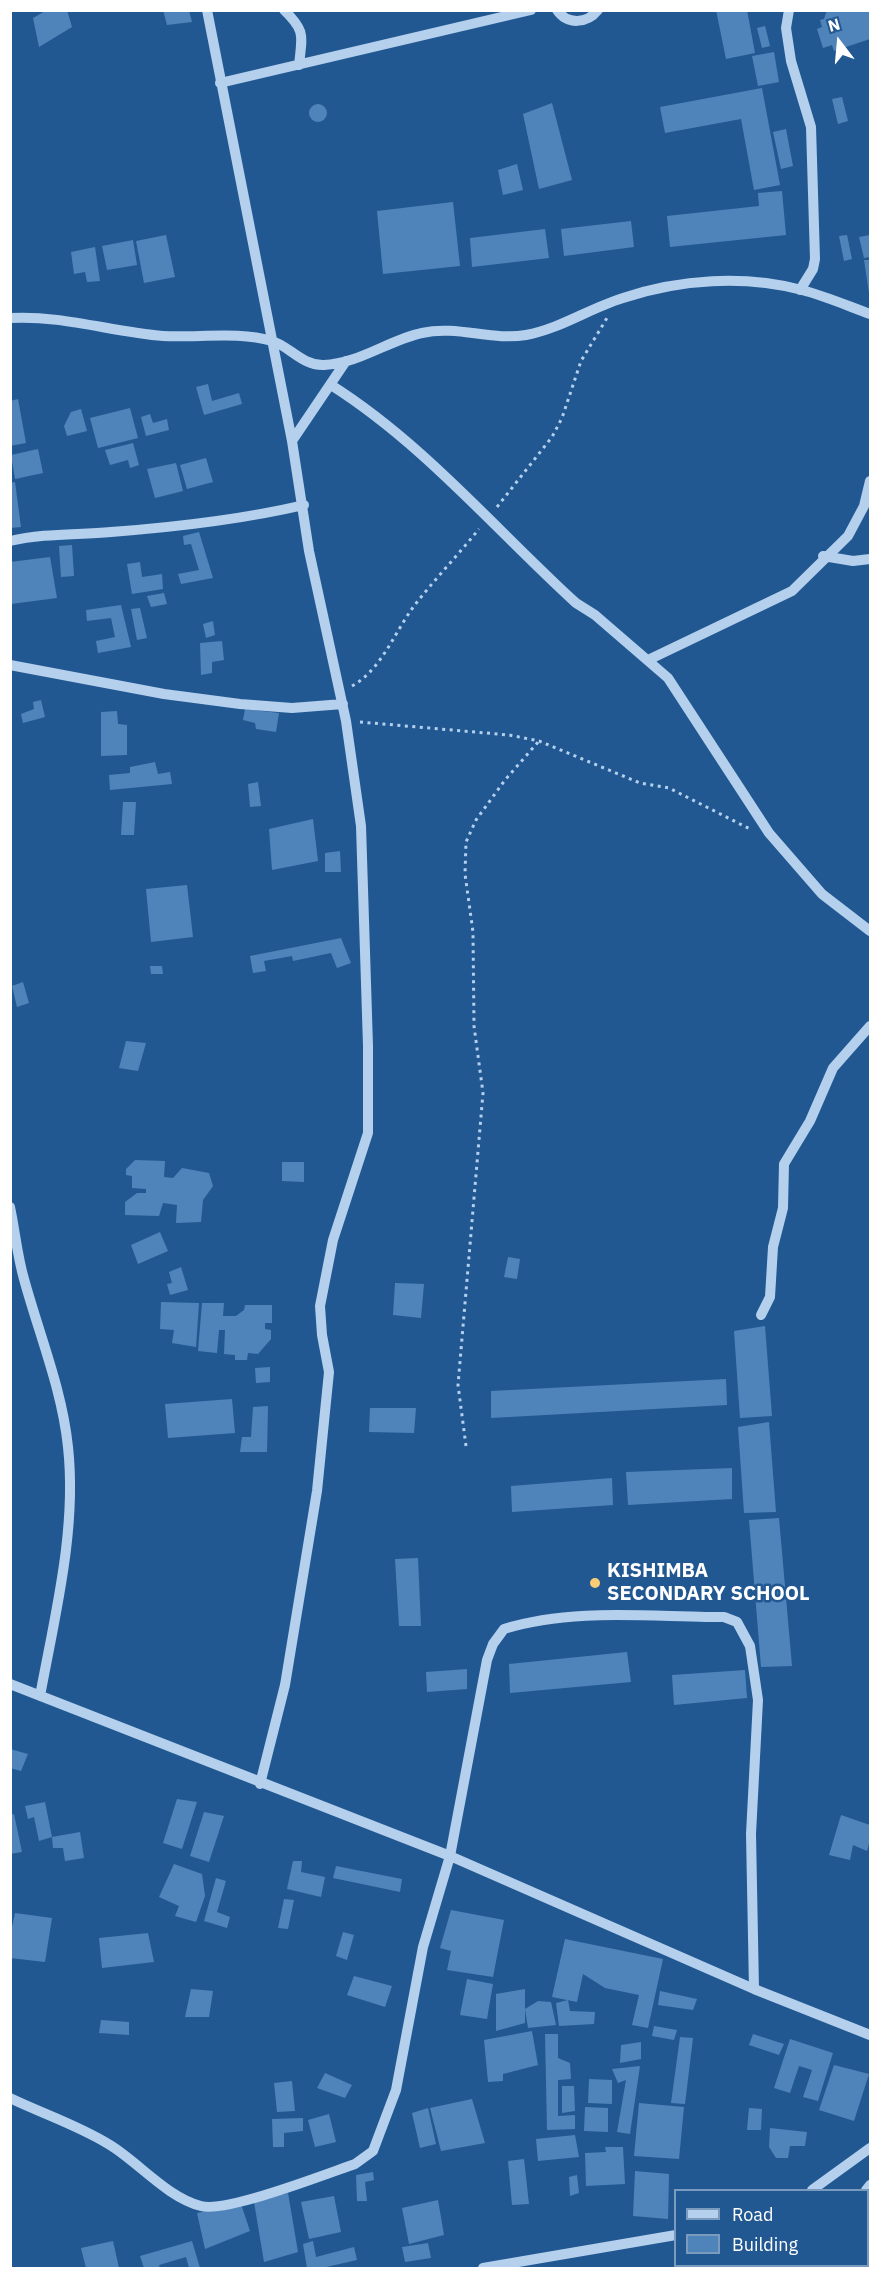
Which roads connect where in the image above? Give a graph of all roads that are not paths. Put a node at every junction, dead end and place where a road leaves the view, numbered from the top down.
1 (207, 10) edge
2 (284, 10) edge
3 (531, 10) edge
4 (557, 10) edge
5 (598, 10) edge
6 (789, 10) edge
7 (299, 65) junction
8 (220, 83) junction
9 (800, 290) junction
10 (870, 314) edge
11 (10, 318) edge
12 (273, 341) junction
13 (346, 361) junction
14 (331, 385) junction
15 (292, 441) junction
16 (870, 482) edge
17 (304, 505) junction
18 (10, 541) edge
19 (824, 556) junction
20 (870, 559) edge
21 (648, 660) junction
22 (10, 665) edge
23 (342, 698) junction
24 (870, 931) edge
25 (870, 1026) edge
26 (10, 1207) edge
27 (761, 1315) dead end
28 (10, 1684) edge
29 (40, 1696) junction
30 (260, 1784) junction
31 (450, 1856) junction
32 (754, 1989) junction
33 (870, 2035) edge
34 (10, 2098) edge
35 (870, 2148) edge
36 (814, 2189) edge
37 (674, 2235) edge
38 (483, 2268) edge

1 - 8 street
2 - 7 street
3 - 7 street
4 - 5 street
6 - 9 street
7 - 8 street
8 - 12 street
9 - 10 street
9 - 13 street
11 - 12 street
12 - 13 street
12 - 15 street
13 - 14 street
14 - 15 street
14 - 21 street
15 - 17 street
16 - 19 street
17 - 18 street
17 - 23 street
19 - 20 street
19 - 21 street
21 - 24 street
22 - 23 street
23 - 30 street
25 - 27 street
26 - 29 street
28 - 29 street
29 - 30 street
30 - 31 street
31 - 32 street
31 - 32 street
31 - 34 street
32 - 33 street
35 - 36 street
37 - 38 street

